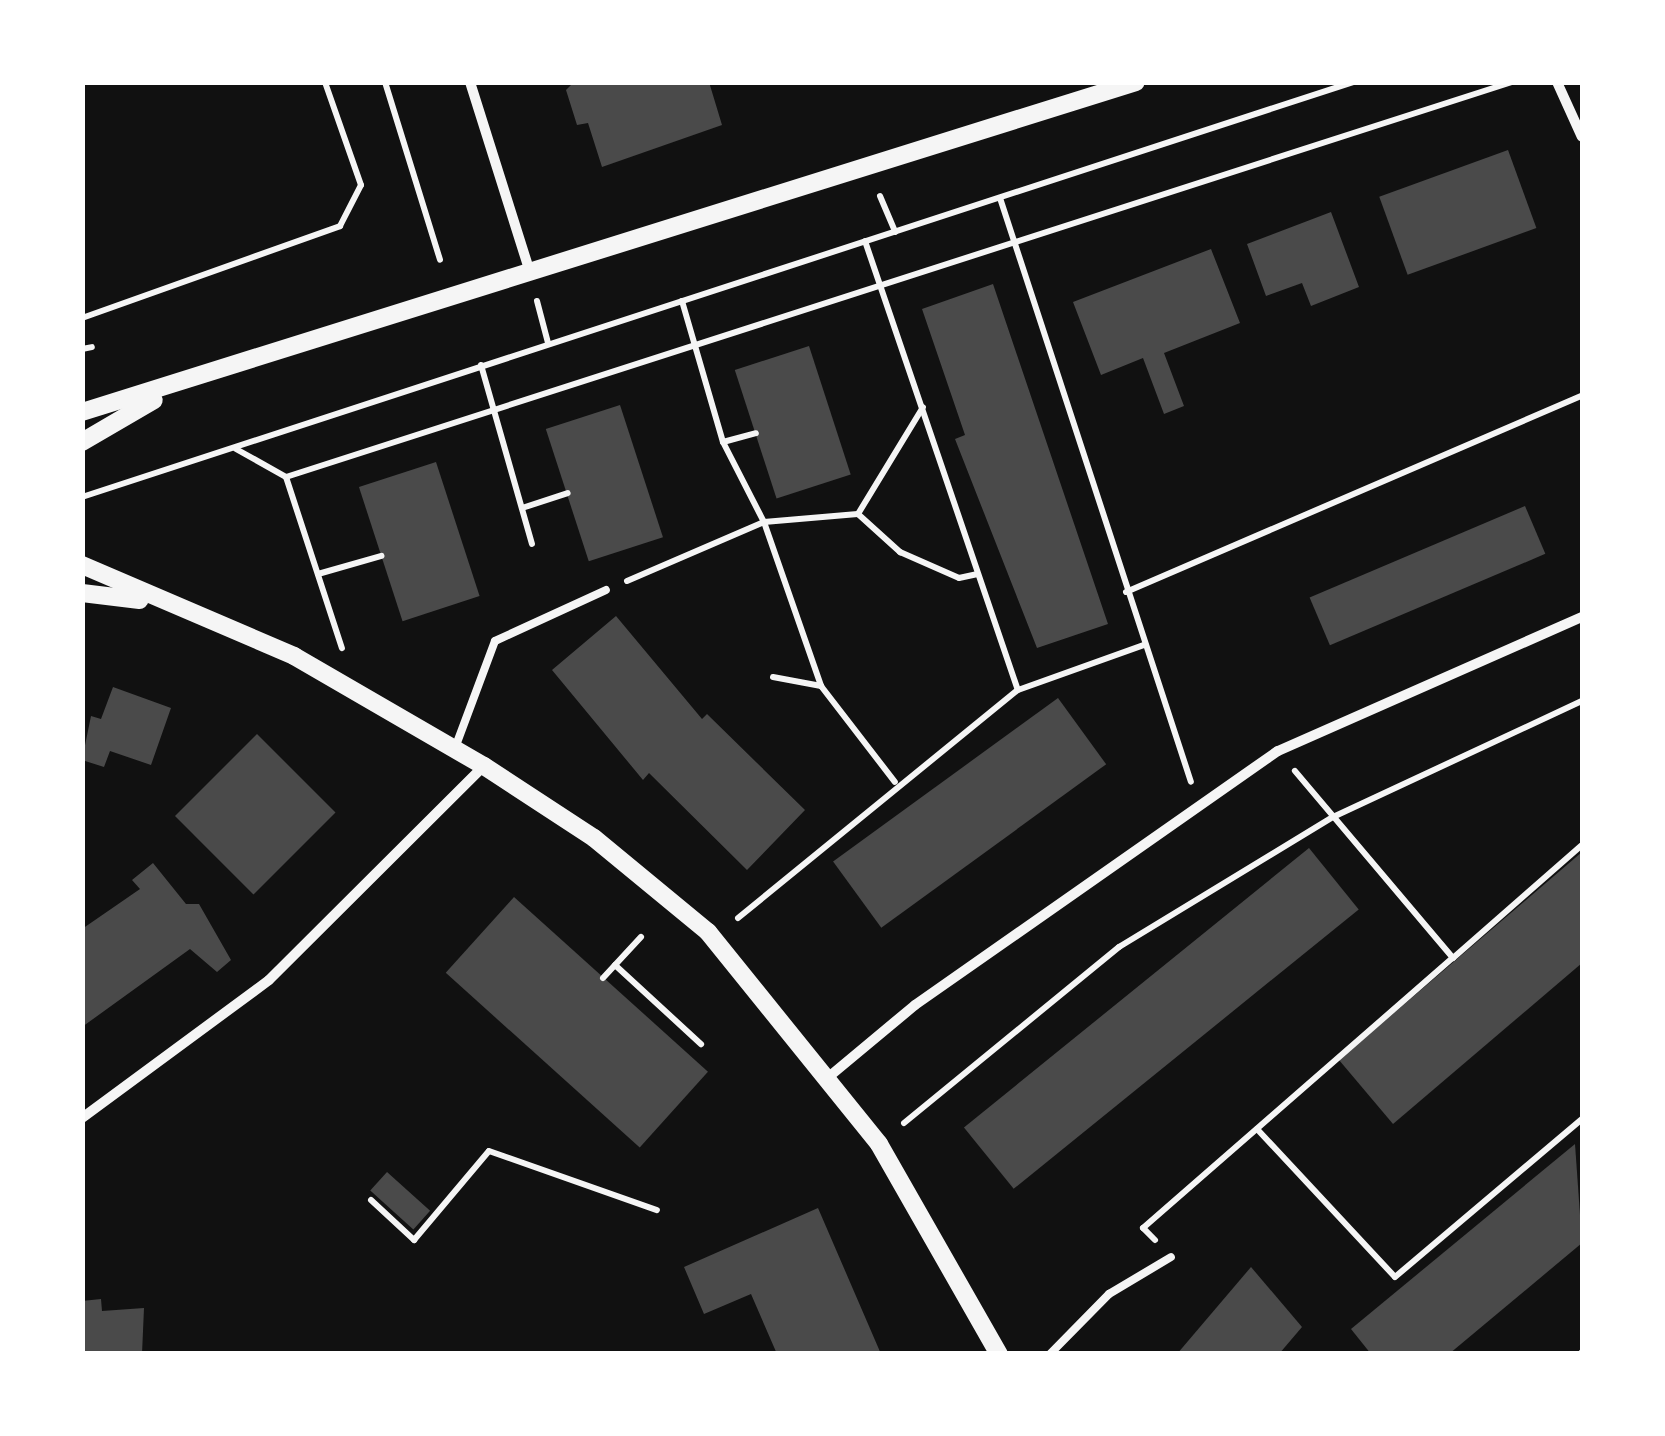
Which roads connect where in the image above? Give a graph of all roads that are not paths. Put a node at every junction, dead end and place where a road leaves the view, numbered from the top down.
1 (470, 82) edge
2 (1136, 82) edge
3 (1557, 82) edge
4 (1582, 137) edge
5 (531, 276) junction
6 (176, 387) junction
7 (82, 412) edge
8 (82, 442) edge
9 (82, 565) edge
10 (606, 590) road end
11 (82, 593) edge
12 (156, 602) junction
13 (1582, 617) edge
14 (454, 748) junction
15 (484, 766) junction
16 (831, 1075) junction
17 (82, 1118) edge
18 (1171, 1257) road end
19 (999, 1354) edge
20 (1050, 1354) edge

1 - 5 street
2 - 5 street
3 - 4 street
5 - 6 street
6 - 7 street
6 - 8 street
9 - 12 street
10 - 14 lane
11 - 12 street
12 - 14 street
13 - 16 street
14 - 15 street
15 - 16 street
15 - 17 street
16 - 19 street
18 - 20 lane

